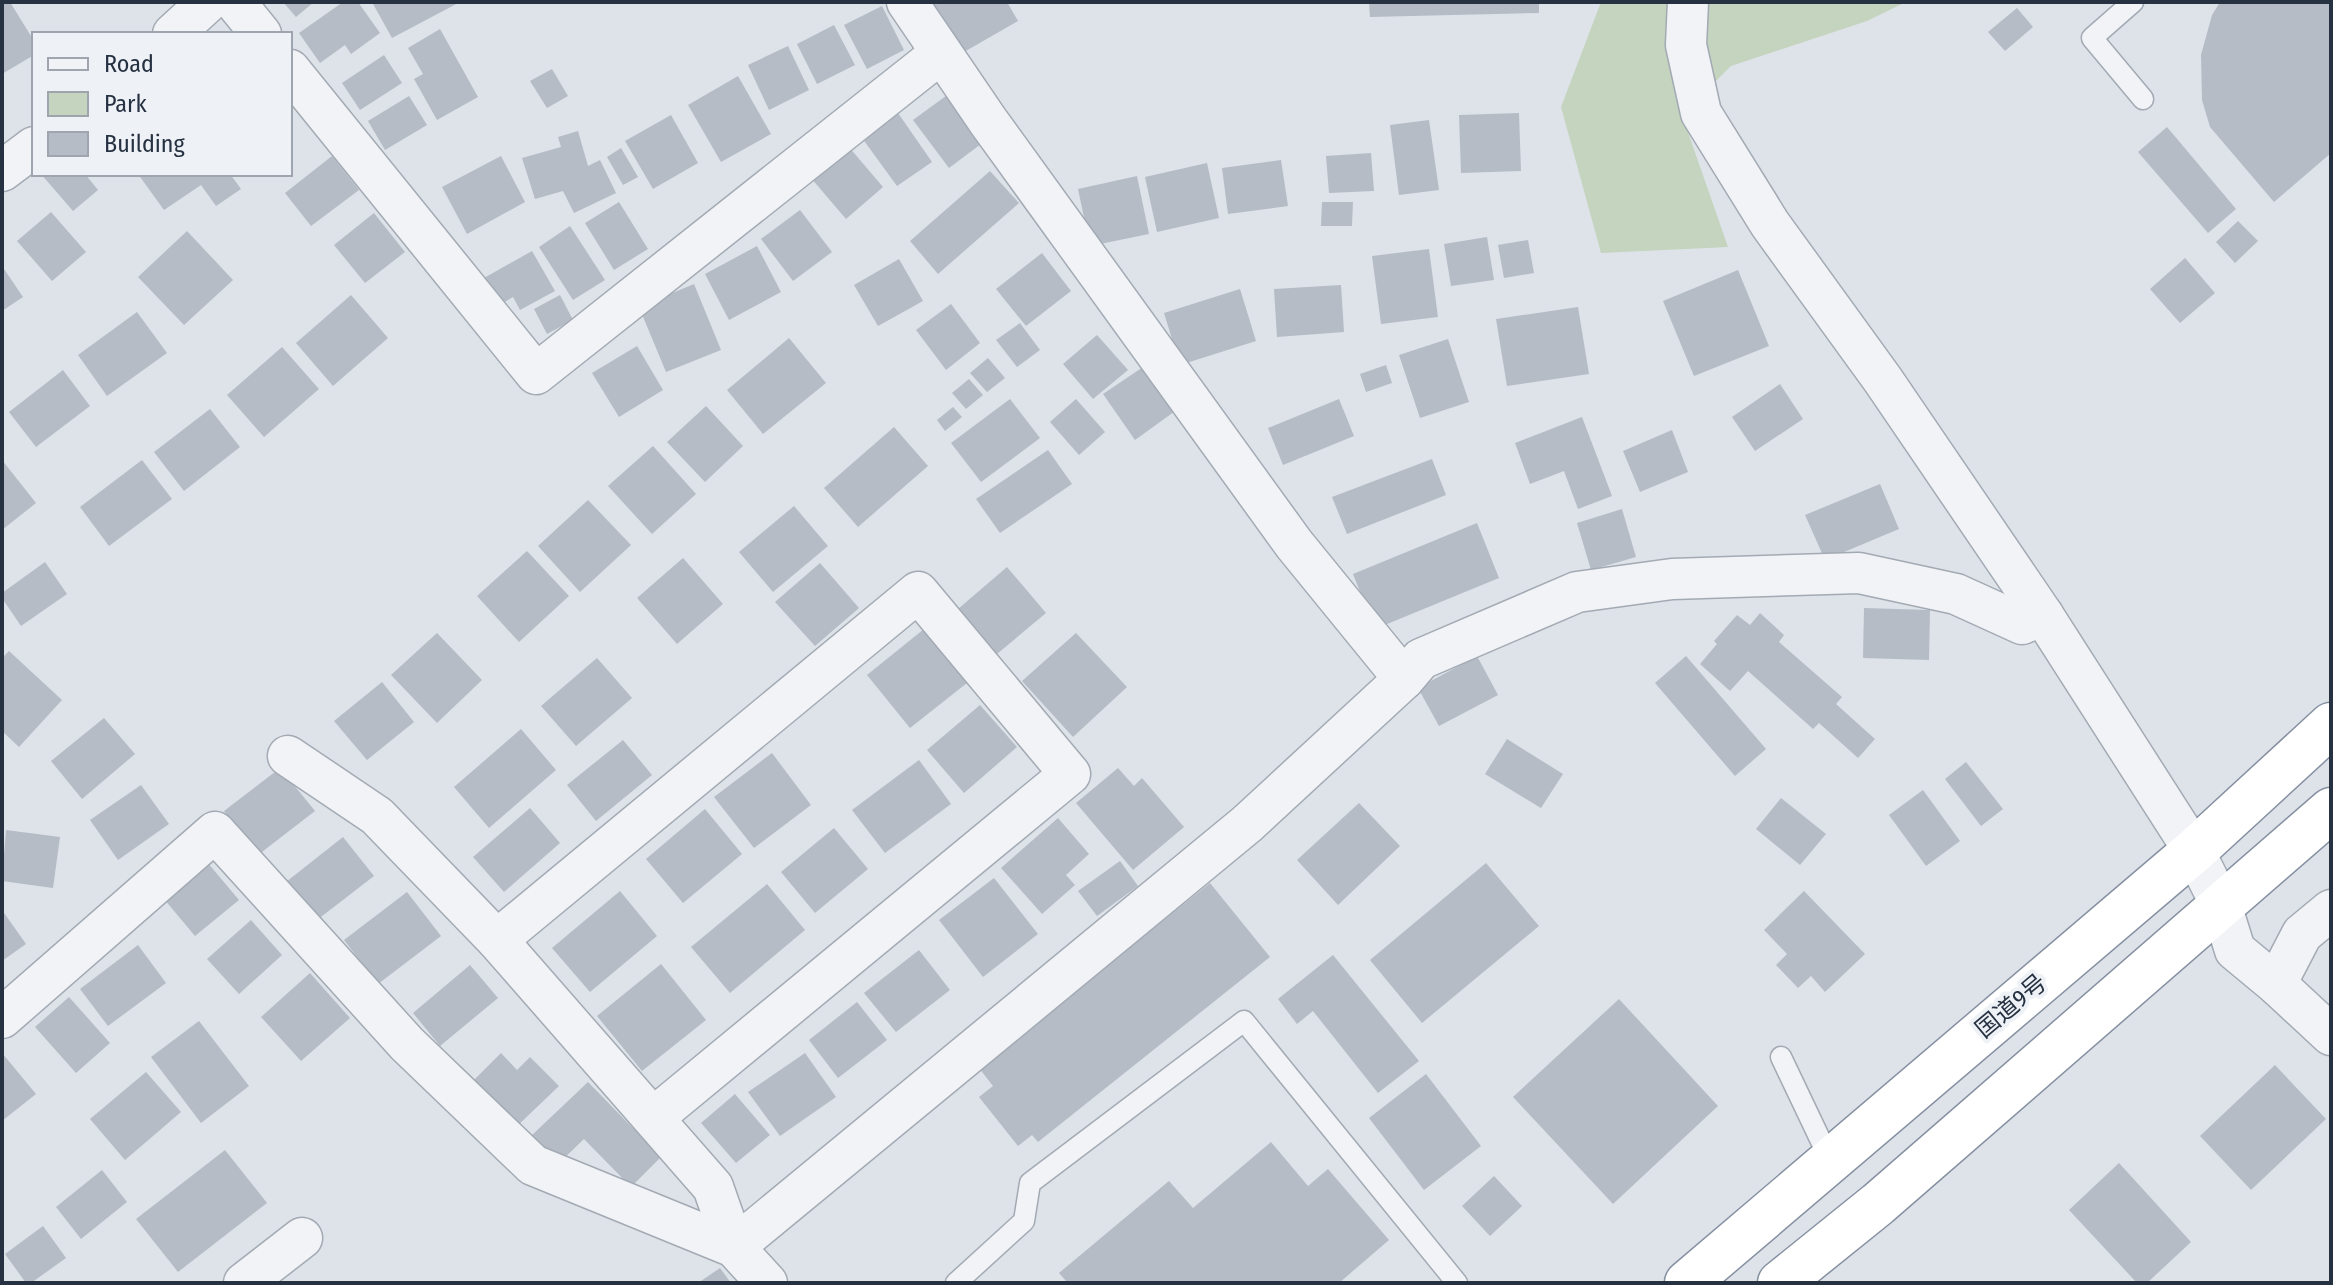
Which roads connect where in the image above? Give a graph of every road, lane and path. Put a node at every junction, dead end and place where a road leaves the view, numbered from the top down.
1 (208, 2) edge
2 (235, 2) edge
3 (907, 2) edge
4 (1688, 2) edge
5 (2133, 2) edge
6 (175, 32) edge
7 (259, 32) edge
8 (941, 53) junction
9 (292, 72) edge
10 (2143, 99) dead end
11 (32, 148) edge
12 (2, 171) edge
13 (2043, 615) junction
14 (1404, 679) junction
15 (2331, 725) edge
16 (288, 756) dead end
17 (2331, 810) edge
18 (2194, 851) junction
19 (2221, 905) junction
20 (2331, 910) edge
21 (497, 940) junction
22 (2276, 984) junction
23 (2, 1018) edge
24 (2331, 1035) edge
25 (1781, 1057) dead end
26 (653, 1118) junction
27 (1830, 1160) junction
28 (302, 1238) dead end
29 (734, 1247) junction
30 (244, 1283) edge
31 (767, 1283) edge
32 (956, 1283) edge
33 (1457, 1283) edge
34 (1687, 1283) edge
35 (1780, 1283) edge

1 - 6 street
2 - 7 street
3 - 8 street
4 - 13 street
5 - 10 lane
8 - 9 street
8 - 14 street
11 - 12 street
13 - 14 street
13 - 18 street
14 - 29 street
15 - 18 highway, 国道9号
16 - 21 street
17 - 19 highway
18 - 19 street
18 - 27 highway, 国道9号
19 - 22 street
19 - 35 highway
20 - 22 street
21 - 26 street
21 - 26 street
22 - 24 street
23 - 29 street
25 - 27 lane
26 - 29 street
27 - 34 highway, 国道9号
28 - 30 street
29 - 31 street
32 - 33 lane

